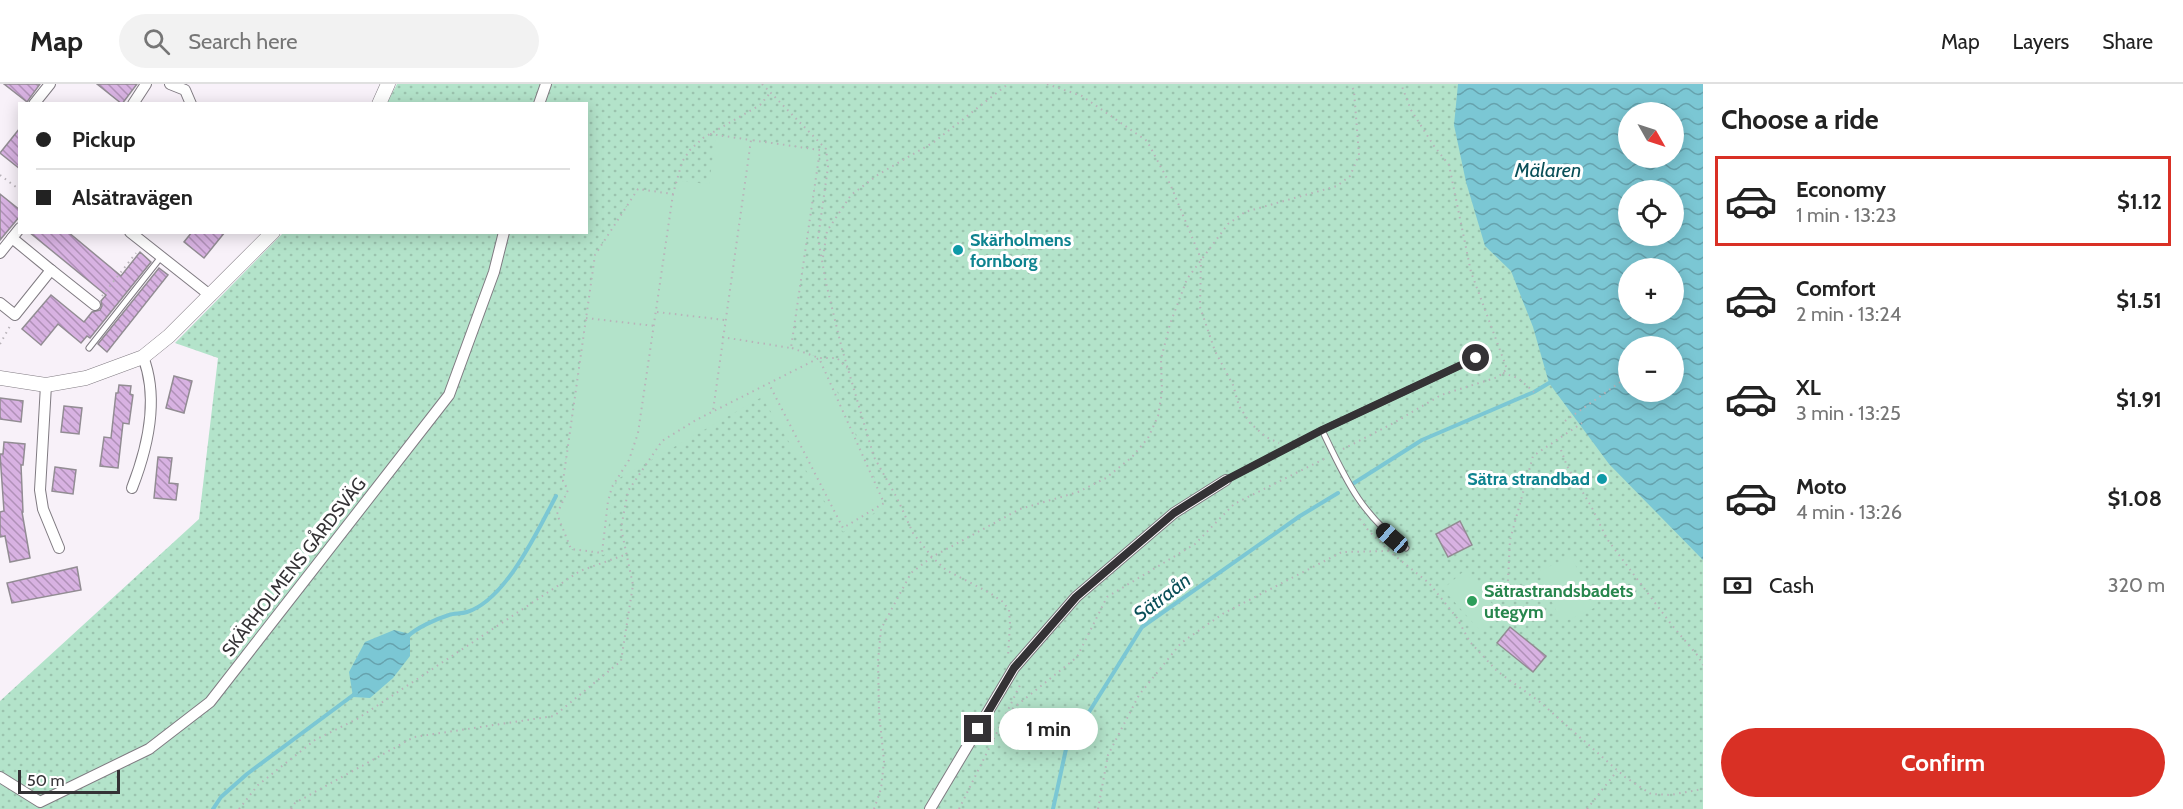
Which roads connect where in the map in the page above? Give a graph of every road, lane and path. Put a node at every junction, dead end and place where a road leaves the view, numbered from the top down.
1 (50, 84) edge
2 (146, 84) edge
3 (170, 84) edge
4 (388, 84) edge
5 (546, 84) edge
6 (762, 84) edge
7 (1008, 84) edge
8 (1047, 84) edge
9 (1351, 84) edge
10 (1401, 84) edge
11 (771, 92) junction
12 (36, 102) edge
13 (134, 102) edge
14 (190, 102) edge
15 (380, 102) edge
16 (540, 102) edge
17 (710, 134) junction
18 (751, 140) junction
19 (0, 175) edge
20 (18, 188) edge
21 (673, 194) junction
22 (18, 230) edge
23 (133, 234) edge
24 (271, 234) edge
25 (504, 234) edge
26 (12, 238) junction
27 (144, 243) junction
28 (0, 253) edge
29 (161, 257) junction
30 (1201, 259) junction
31 (822, 260) junction
32 (51, 270) junction
33 (211, 296) junction
34 (0, 303) edge
35 (95, 305) joint
36 (657, 312) junction
37 (15, 315) junction
38 (585, 318) junction
39 (724, 320) junction
40 (655, 326) junction
41 (722, 337) junction
42 (0, 344) edge
43 (89, 348) dead end
44 (791, 348) junction
45 (143, 357) junction
46 (819, 358) junction
47 (1476, 358) dead end
48 (850, 373) junction
49 (1503, 373) junction
50 (0, 378) edge
51 (769, 384) dead end
52 (1618, 384) edge
53 (46, 385) junction
54 (1534, 392) dead end
55 (714, 411) junction
56 (1565, 421) dead end
57 (1582, 423) dead end
58 (1322, 430) junction
59 (1286, 449) junction
60 (1561, 450) dead end
61 (1330, 455) junction
62 (1226, 480) joint
63 (132, 488) dead end
64 (1356, 513) dead end
65 (59, 548) dead end
66 (1406, 548) dead end
67 (1389, 551) junction
68 (627, 554) junction
69 (932, 557) junction
70 (1507, 599) dead end
71 (1703, 665) edge
72 (1014, 668) junction
73 (1006, 714) junction
74 (1617, 771) junction
75 (0, 777) edge
76 (1703, 789) edge
77 (239, 809) edge
78 (291, 809) edge
79 (874, 809) edge
80 (930, 809) edge
81 (958, 809) edge
82 (1098, 809) edge
83 (1587, 809) edge

1 - 12 street
2 - 13 street
3 - 14 street
4 - 15 street
5 - 16 street
6 - 11 path
7 - 31 path
8 - 30 path
9 - 30 path
10 - 49 path
11 - 17 path
11 - 31 path
17 - 18 path
17 - 21 path
18 - 39 path
18 - 44 path
19 - 20 path
21 - 36 path
21 - 38 path
22 - 26 street
23 - 27 street
24 - 33 street
25 - 75 street, SKÄRHOLMENS GÅRDSVÄG
26 - 28 street
26 - 32 street
27 - 29 street
27 - 35 path
29 - 33 street
29 - 43 lane
30 - 59 path
30 - 69 path
31 - 48 path
32 - 35 street
32 - 37 street
33 - 45 street
34 - 37 street
36 - 39 path
36 - 40 path
37 - 42 path
38 - 40 path
38 - 40 path
39 - 41 path
41 - 44 path
41 - 55 path
44 - 46 path
45 - 53 street
45 - 63 street
46 - 48 path
46 - 51 path
46 - 55 path
47 - 58 lane
48 - 69 path
49 - 54 path
49 - 61 path
50 - 53 street
52 - 56 path
53 - 65 street
55 - 68 path
57 - 70 path
58 - 59 lane
58 - 61 lane
59 - 62 lane
60 - 71 path
61 - 66 lane
61 - 73 path
62 - 72 street
64 - 67 path
67 - 74 path
67 - 82 path
68 - 77 path
68 - 78 path
69 - 72 path
69 - 79 path
72 - 73 path
72 - 80 street
73 - 81 path
74 - 76 path
74 - 83 path

